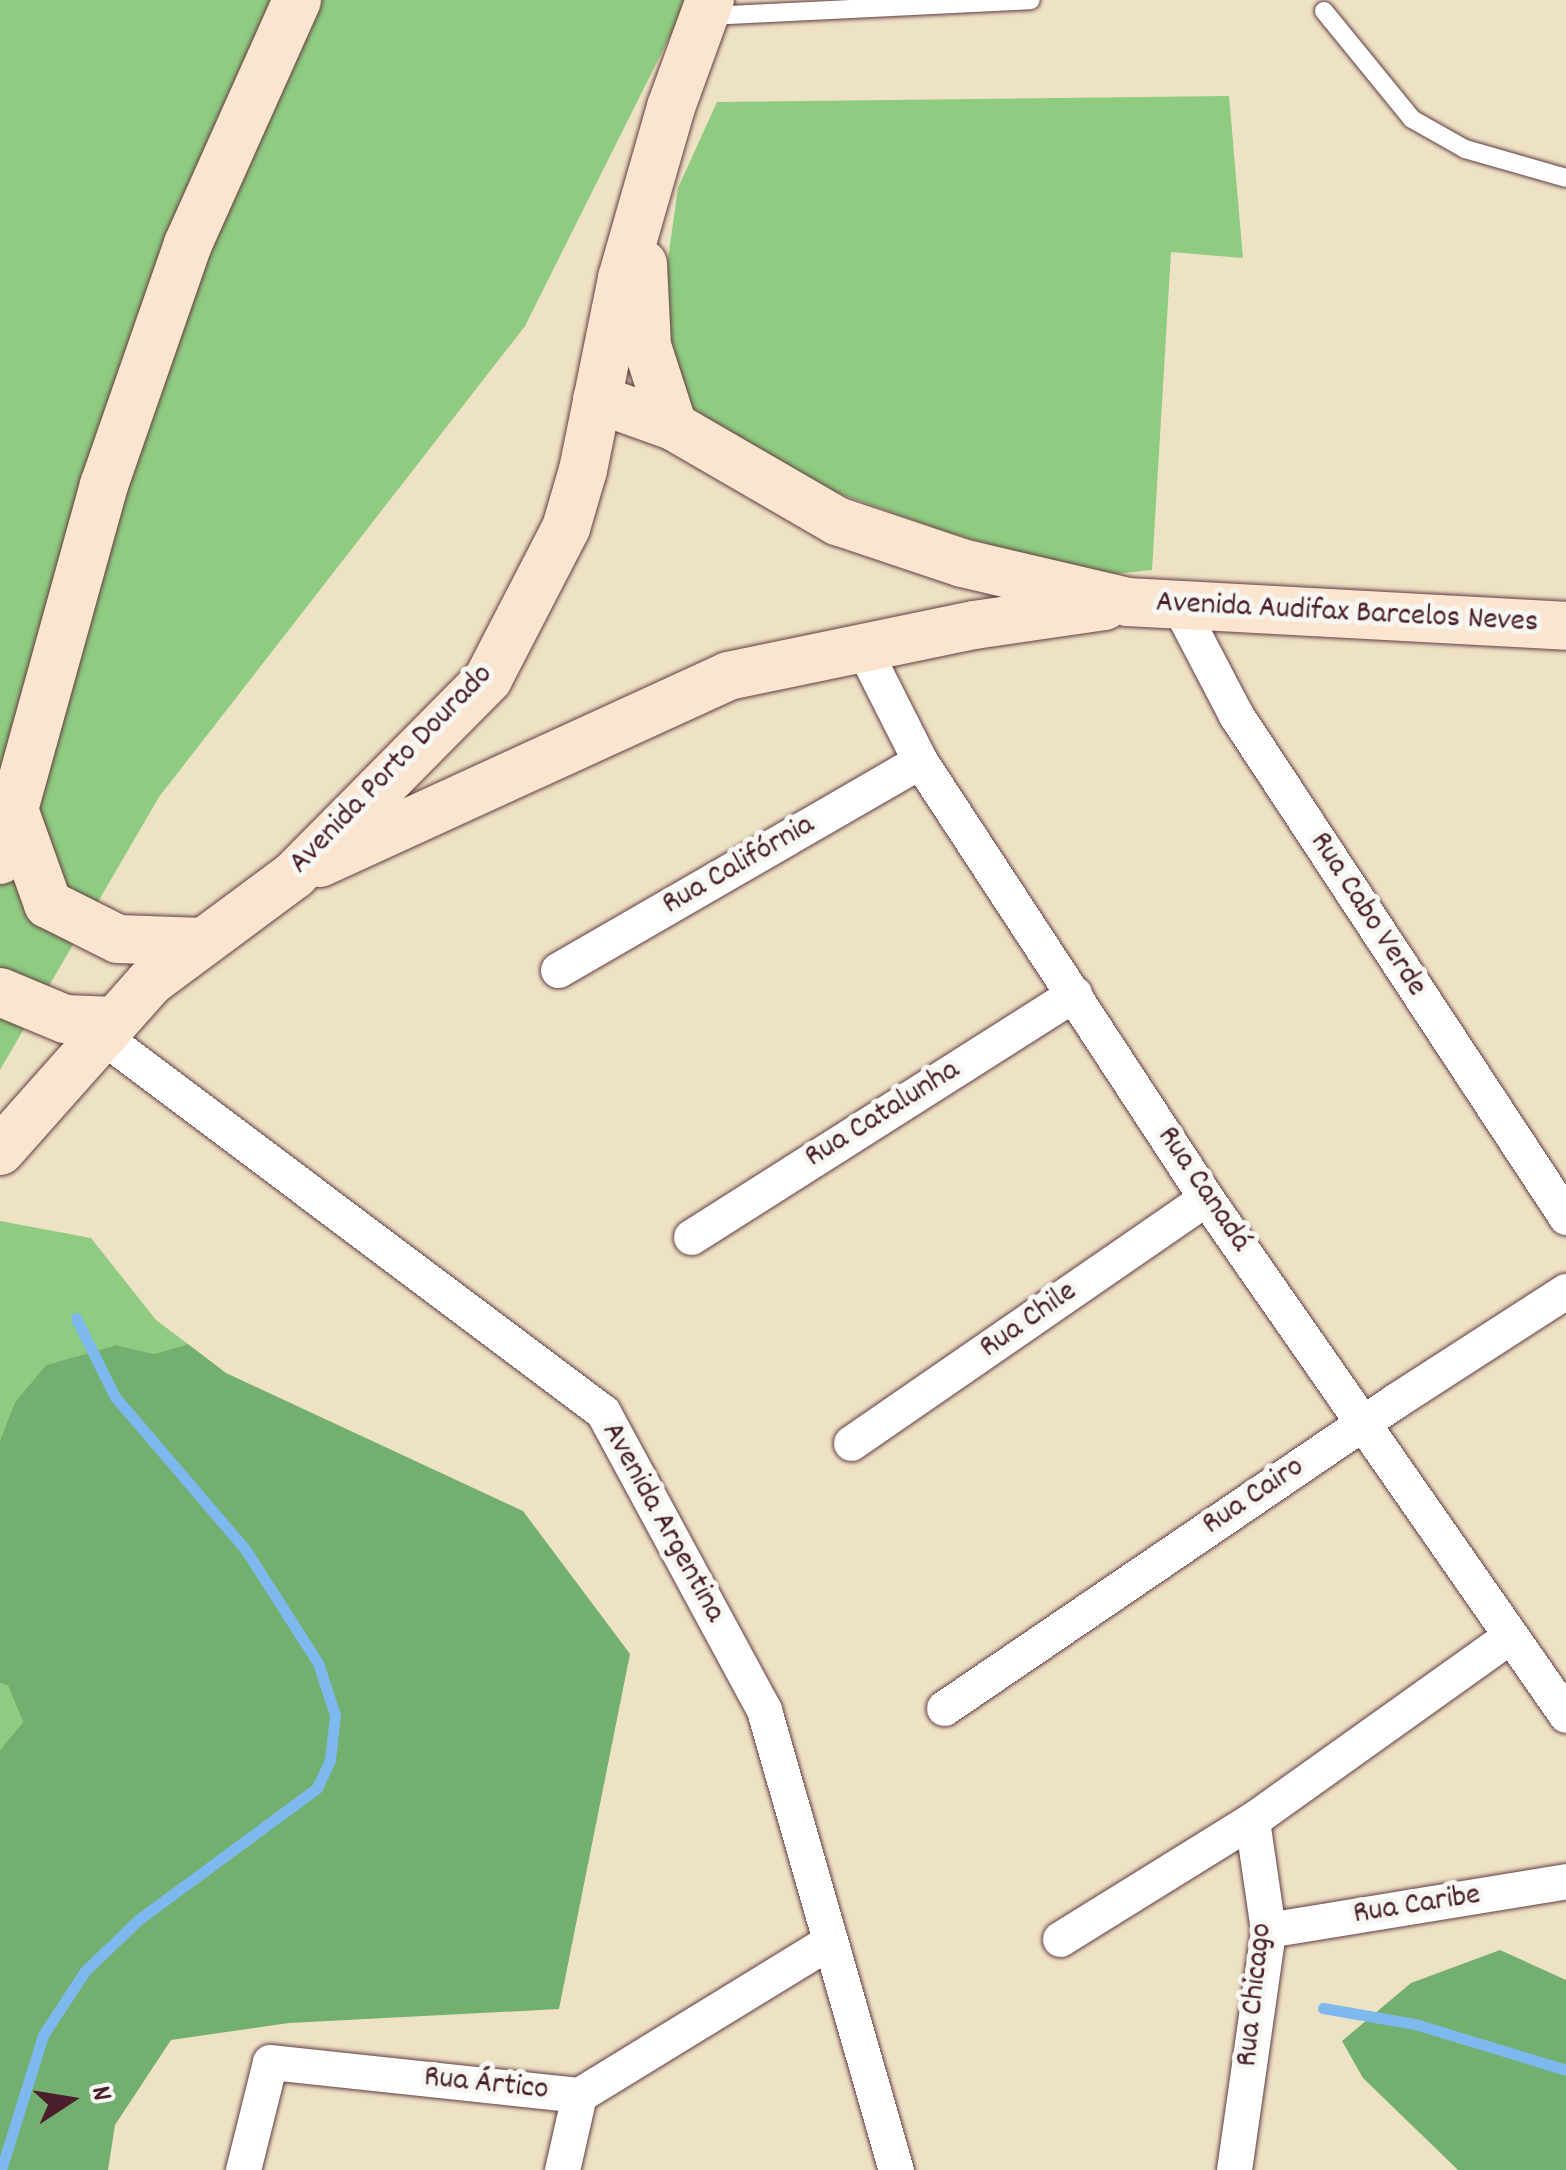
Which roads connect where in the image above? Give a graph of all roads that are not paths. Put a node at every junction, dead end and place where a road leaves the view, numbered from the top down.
1 (297, 0) edge
2 (1031, 0) edge
3 (707, 8) edge
4 (1324, 11) dead end
5 (671, 107) junction
6 (1566, 178) edge
7 (597, 399) junction
8 (673, 426) junction
9 (1128, 602) junction
10 (1178, 606) junction
11 (1566, 626) edge
12 (864, 650) junction
13 (920, 762) junction
14 (15, 812) junction
15 (0, 860) edge
16 (294, 875) junction
17 (203, 942) junction
18 (558, 970) dead end
19 (0, 992) edge
20 (1074, 994) junction
21 (109, 1028) junction
22 (0, 1151) edge
23 (1206, 1198) junction
24 (1566, 1217) edge
25 (692, 1237) dead end
26 (1566, 1291) edge
27 (1362, 1423) junction
28 (851, 1443) dead end
29 (1510, 1636) junction
30 (944, 1708) dead end
31 (1566, 1715) edge
32 (1252, 1820) junction
33 (1566, 1881) edge
34 (1268, 1930) junction
35 (1060, 1940) dead end
36 (830, 1941) junction
37 (579, 2095) junction
38 (243, 2170) edge
39 (562, 2170) edge
40 (896, 2170) edge
41 (1234, 2170) edge

1 - 14 main road
2 - 3 lane
3 - 5 main road, Avenida Porto Dourado
4 - 6 lane
5 - 7 main road, Avenida Porto Dourado
5 - 8 main road
7 - 8 main road, Avenida Audifax Barcelos Neves
7 - 16 main road, Avenida Porto Dourado
8 - 9 main road, Avenida Audifax Barcelos Neves
9 - 10 main road, Avenida Audifax Barcelos Neves
9 - 12 main road, Avenida Audifax Barcelos Neves
10 - 11 main road, Avenida Audifax Barcelos Neves
10 - 24 street, Rua Cabo Verde
12 - 13 street, Rua Canadá
12 - 16 main road, Avenida Audifax Barcelos Neves
13 - 18 street, Rua Califórnia
13 - 20 street, Rua Canadá
14 - 15 main road
14 - 17 main road
16 - 17 main road, Avenida Porto Dourado
17 - 21 main road, Avenida Porto Dourado
19 - 21 main road
20 - 23 street, Rua Canadá
20 - 25 street, Rua Catalunha
21 - 22 main road, Avenida Porto Dourado
21 - 36 street, Avenida Argentina
23 - 27 street, Rua Canadá
23 - 28 street, Rua Chile
26 - 27 street, Rua Cairo
27 - 29 street, Rua Canadá
27 - 30 street, Rua Cairo
29 - 31 street, Rua Canadá
29 - 32 street
32 - 34 street, Rua Chicago
32 - 35 street
33 - 34 street, Rua Caribe
34 - 41 street, Rua Chicago
36 - 37 street, Rua Ártico
36 - 40 street, Avenida Argentina
37 - 38 street, Rua Ártico
37 - 39 street

